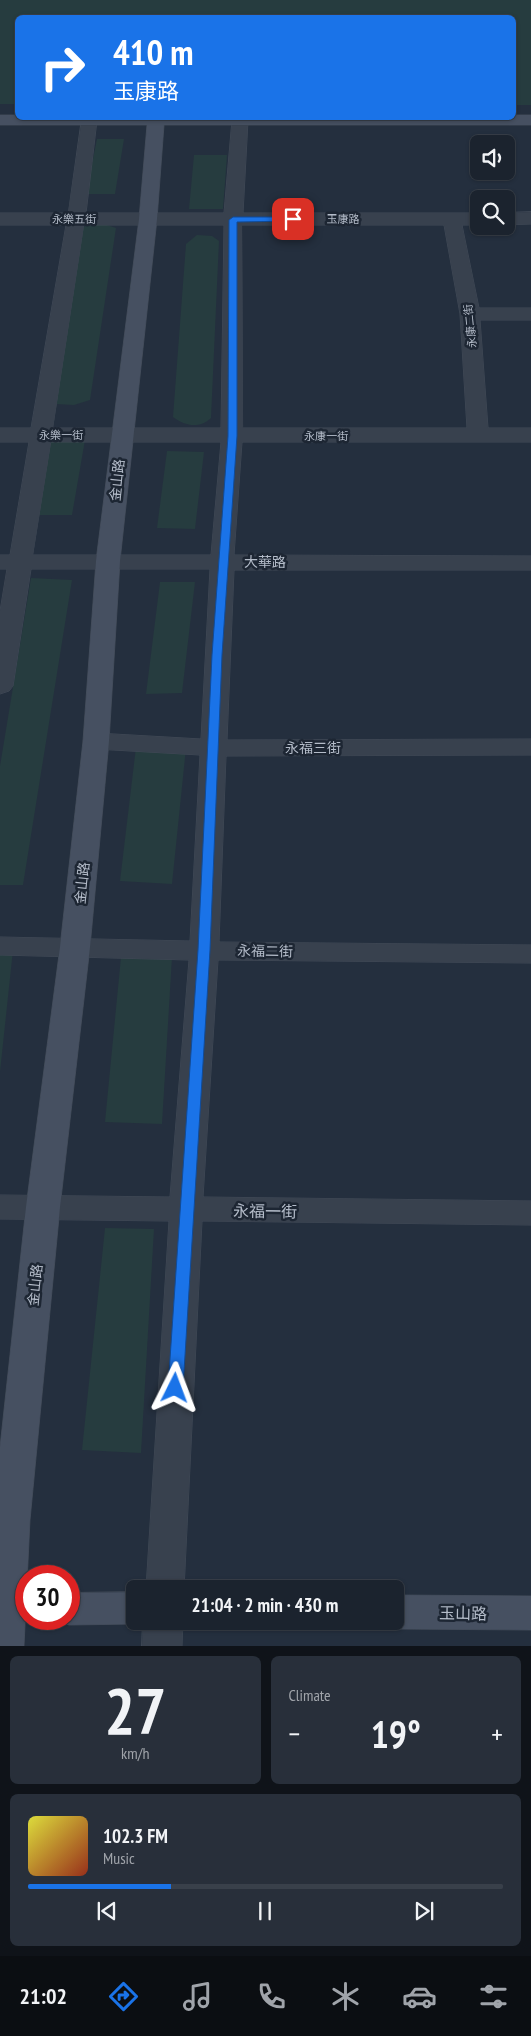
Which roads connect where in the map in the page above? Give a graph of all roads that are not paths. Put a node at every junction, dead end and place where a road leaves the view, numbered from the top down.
1 (0, 120) edge
2 (89, 120) junction
3 (156, 120) junction
4 (240, 120) junction
5 (531, 120) edge
6 (531, 218) edge
7 (0, 219) edge
8 (76, 219) junction
9 (148, 219) junction
10 (452, 219) junction
11 (470, 219) edge
12 (515, 219) edge
13 (233, 220) junction
14 (470, 314) junction
15 (531, 314) edge
16 (0, 435) edge
17 (122, 435) junction
18 (478, 435) junction
19 (531, 435) edge
20 (41, 436) junction
21 (232, 436) junction
22 (108, 561) junction
23 (10, 562) edge
24 (222, 562) junction
25 (531, 563) edge
26 (0, 686) edge
27 (96, 741) junction
28 (531, 747) edge
29 (212, 748) junction
30 (0, 946) edge
31 (75, 948) junction
32 (204, 950) junction
33 (531, 954) edge
34 (0, 1207) edge
35 (42, 1207) junction
36 (186, 1210) junction
37 (531, 1214) edge
38 (165, 1580) edge
39 (126, 1608) edge
40 (80, 1609) edge
41 (404, 1612) edge
42 (531, 1613) edge
43 (9, 1618) edge
44 (163, 1630) edge
45 (162, 1646) edge

1 - 2 street
2 - 3 street
2 - 8 street
3 - 4 street
3 - 9 street, 金山路
4 - 5 street
4 - 13 street
6 - 12 street
7 - 8 street, 永樂五街
8 - 9 street, 永樂五街
8 - 20 street
9 - 13 street, 玉康路
9 - 17 street, 金山路
10 - 11 street, 玉康路
10 - 13 street, 玉康路
10 - 14 street, 永康二街
13 - 21 street
14 - 15 street
14 - 18 street, 永康二街
16 - 20 street, 永樂一街
17 - 20 street, 永樂一街
17 - 21 street, 永康一街
17 - 22 street, 金山路
18 - 19 street, 永康一街
18 - 21 street, 永康一街
20 - 23 street
21 - 24 street
22 - 23 street, 大華路
22 - 24 street, 大華路
22 - 27 street, 金山路
23 - 26 street
24 - 25 street, 大華路
24 - 29 street
27 - 29 street, 永福三街
27 - 31 street, 金山路
28 - 29 street, 永福三街
29 - 32 street
30 - 31 street, 永福二街
31 - 32 street, 永福二街
31 - 35 street, 金山路
32 - 33 street, 永福二街
32 - 36 street
34 - 35 street, 永福一街
35 - 36 street, 永福一街
35 - 43 street, 金山路
36 - 37 street, 永福一街
36 - 38 street
39 - 40 street
41 - 42 street, 玉山路
44 - 45 street

